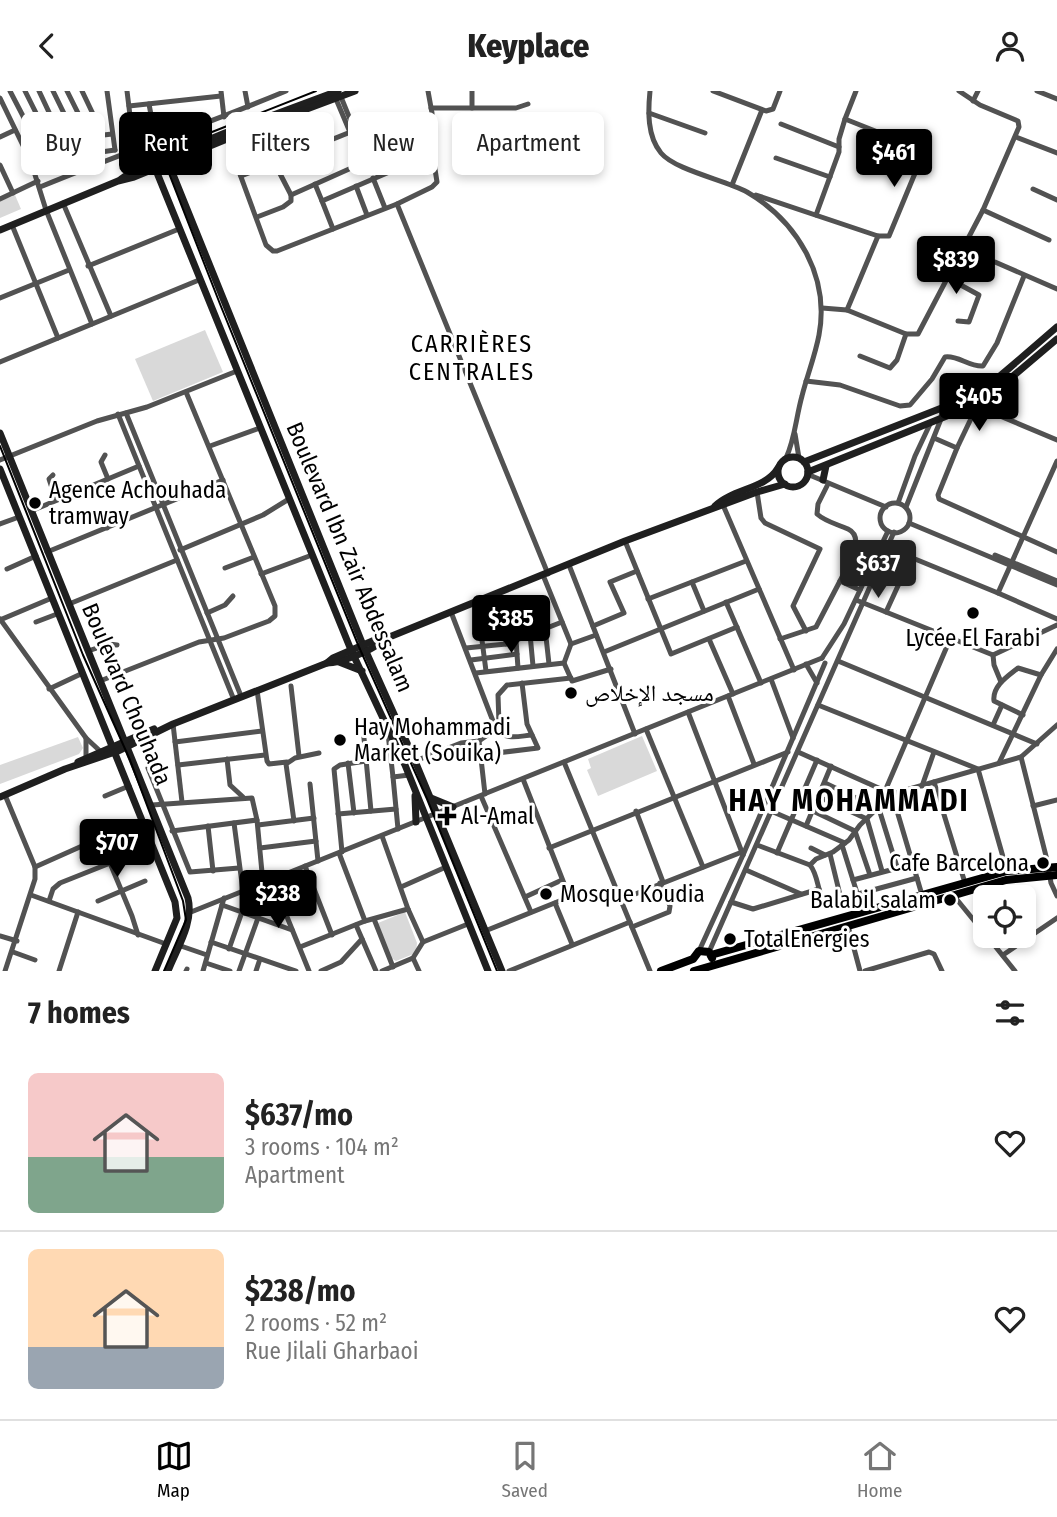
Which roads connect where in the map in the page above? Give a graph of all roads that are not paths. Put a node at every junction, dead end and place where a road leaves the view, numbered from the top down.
1 (10, 91) edge
2 (25, 91) edge
3 (39, 91) edge
4 (52, 91) edge
5 (67, 91) edge
6 (82, 91) edge
7 (107, 91) edge
8 (127, 91) edge
9 (245, 91) edge
10 (286, 91) edge
11 (355, 91) edge
12 (428, 91) edge
13 (472, 91) edge
14 (650, 91) edge
15 (713, 91) edge
16 (780, 91) edge
17 (856, 91) edge
18 (959, 91) edge
19 (978, 91) edge
20 (1037, 91) edge
21 (221, 93) edge
22 (338, 96) edge
23 (0, 98) edge
24 (1057, 99) edge
25 (973, 101) junction
26 (149, 104) junction
27 (528, 104) dead end
28 (129, 106) junction
29 (248, 107) junction
30 (431, 108) junction
31 (472, 108) junction
32 (762, 110) junction
33 (3, 112) edge
34 (36, 112) edge
35 (49, 112) edge
36 (63, 112) edge
37 (78, 112) edge
38 (92, 112) edge
39 (130, 112) edge
40 (150, 112) edge
41 (303, 112) edge
42 (431, 112) edge
43 (649, 113) junction
44 (21, 114) edge
45 (224, 117) junction
46 (845, 118) junction
47 (212, 121) edge
48 (348, 121) edge
49 (781, 124) dead end
50 (15, 130) junction
51 (113, 134) junction
52 (705, 134) dead end
53 (105, 135) edge
54 (0, 137) edge
55 (1016, 138) junction
56 (212, 139) edge
57 (21, 142) edge
58 (839, 146) junction
59 (119, 152) edge
60 (115, 153) junction
61 (1057, 153) edge
62 (105, 154) edge
63 (776, 159) dead end
64 (1, 168) edge
65 (348, 170) edge
66 (36, 175) edge
67 (132, 175) edge
68 (158, 175) edge
69 (173, 175) edge
70 (244, 175) edge
71 (280, 175) edge
72 (381, 175) edge
73 (436, 175) edge
74 (241, 176) joint
75 (830, 177) junction
76 (373, 178) junction
77 (39, 184) junction
78 (315, 184) junction
79 (356, 185) junction
80 (732, 185) junction
81 (1033, 189) dead end
82 (746, 191) junction
83 (13, 193) junction
84 (290, 195) junction
85 (0, 199) edge
86 (321, 201) junction
87 (1057, 201) edge
88 (63, 203) junction
89 (397, 204) junction
90 (385, 208) junction
91 (46, 210) junction
92 (982, 210) junction
93 (367, 215) junction
94 (816, 215) junction
95 (257, 217) junction
96 (12, 225) junction
97 (179, 229) junction
98 (333, 229) junction
99 (0, 230) edge
100 (878, 236) junction
101 (1049, 240) dead end
102 (995, 262) dead end
103 (88, 266) junction
104 (69, 270) junction
105 (1024, 275) junction
106 (946, 277) junction
107 (199, 280) junction
108 (36, 283) junction
109 (1057, 289) edge
110 (0, 298) edge
111 (822, 308) junction
112 (847, 310) junction
113 (111, 316) junction
114 (958, 321) dead end
115 (92, 324) junction
116 (1057, 327) edge
117 (906, 334) junction
118 (58, 338) junction
119 (1057, 339) edge
120 (1043, 340) junction
121 (1054, 347) edge
122 (860, 356) dead end
123 (0, 362) edge
124 (237, 371) junction
125 (806, 381) junction
126 (187, 392) junction
127 (976, 406) junction
128 (942, 409) junction
129 (933, 412) junction
130 (122, 414) junction
131 (942, 419) junction
132 (931, 423) junction
133 (260, 428) junction
134 (794, 430) junction
135 (0, 433) edge
136 (933, 439) junction
137 (1057, 440) edge
138 (210, 446) junction
139 (957, 448) junction
140 (106, 455) dead end
141 (10, 456) junction
142 (786, 458) junction
143 (0, 460) edge
144 (802, 460) junction
145 (1057, 461) edge
146 (139, 466) junction
147 (779, 466) junction
148 (826, 466) junction
149 (0, 469) edge
150 (807, 474) junction
151 (53, 475) dead end
152 (108, 479) junction
153 (223, 480) junction
154 (825, 483) junction
155 (785, 484) junction
156 (757, 492) junction
157 (289, 499) junction
158 (56, 500) junction
159 (898, 503) junction
160 (718, 506) junction
161 (160, 507) junction
162 (906, 507) junction
163 (885, 508) junction
164 (31, 510) junction
165 (94, 512) dead end
166 (19, 517) junction
167 (910, 521) junction
168 (0, 524) edge
169 (241, 525) junction
170 (107, 528) junction
171 (891, 531) junction
172 (1023, 538) junction
173 (625, 541) junction
174 (181, 549) junction
175 (47, 552) junction
176 (174, 552) junction
177 (1057, 552) edge
178 (312, 555) junction
179 (36, 556) junction
180 (254, 557) junction
181 (177, 559) junction
182 (746, 561) junction
183 (1012, 563) junction
184 (569, 565) junction
185 (225, 568) dead end
186 (7, 569) dead end
187 (637, 571) junction
188 (546, 574) junction
189 (261, 575) junction
190 (840, 581) junction
191 (692, 582) junction
192 (1057, 583) edge
193 (759, 589) junction
194 (860, 590) junction
195 (998, 593) junction
196 (233, 596) dead end
197 (493, 596) junction
198 (52, 598) junction
199 (648, 599) junction
200 (856, 600) junction
201 (477, 601) junction
202 (726, 602) junction
203 (863, 603) junction
204 (69, 604) junction
205 (704, 611) junction
206 (451, 612) junction
207 (886, 612) junction
208 (207, 613) junction
209 (57, 614) junction
210 (0, 619) edge
211 (1057, 619) edge
212 (36, 622) dead end
213 (562, 622) junction
214 (504, 625) junction
215 (1057, 625) edge
216 (593, 626) junction
217 (737, 627) junction
218 (545, 628) junction
219 (660, 629) junction
220 (538, 631) junction
221 (806, 631) junction
222 (530, 634) junction
223 (596, 635) junction
224 (951, 637) junction
225 (209, 639) junction
226 (709, 639) junction
227 (780, 639) junction
228 (218, 640) junction
229 (516, 640) junction
230 (506, 643) junction
231 (117, 645) dead end
232 (571, 645) junction
233 (484, 646) junction
234 (365, 648) junction
235 (466, 648) junction
236 (830, 649) junction
237 (1057, 649) edge
238 (88, 651) junction
239 (604, 652) junction
240 (353, 653) junction
241 (517, 654) junction
242 (993, 655) junction
243 (485, 658) junction
244 (471, 660) junction
245 (824, 661) junction
246 (837, 661) junction
247 (338, 662) junction
248 (327, 663) junction
249 (564, 663) junction
250 (549, 664) junction
251 (806, 664) junction
252 (533, 666) junction
253 (519, 668) junction
254 (611, 669) junction
255 (502, 670) junction
256 (793, 670) junction
257 (362, 671) junction
258 (486, 671) junction
259 (83, 673) junction
260 (476, 673) junction
261 (1041, 675) junction
262 (571, 678) junction
263 (771, 679) junction
264 (100, 681) junction
265 (1001, 682) junction
266 (522, 683) junction
267 (761, 683) junction
268 (817, 684) junction
269 (507, 685) junction
270 (291, 686) dead end
271 (49, 689) junction
272 (257, 690) junction
273 (731, 695) junction
274 (927, 697) junction
275 (238, 698) junction
276 (818, 705) junction
277 (1002, 705) junction
278 (688, 712) junction
279 (1023, 715) junction
280 (387, 725) junction
281 (993, 725) junction
282 (1057, 725) edge
283 (170, 726) junction
284 (496, 729) junction
285 (646, 729) junction
286 (262, 731) junction
287 (635, 734) junction
288 (1014, 734) junction
289 (532, 735) junction
290 (86, 738) junction
291 (793, 739) junction
292 (479, 741) junction
293 (907, 741) junction
294 (175, 742) junction
295 (127, 744) junction
296 (1037, 744) junction
297 (114, 749) junction
298 (100, 751) junction
299 (798, 751) junction
300 (788, 752) junction
301 (934, 752) junction
302 (319, 753) dead end
303 (265, 755) junction
304 (480, 755) junction
305 (86, 757) junction
306 (299, 757) junction
307 (1021, 757) junction
308 (227, 759) junction
309 (817, 760) junction
310 (366, 761) junction
311 (415, 761) junction
312 (287, 762) junction
313 (564, 762) junction
314 (999, 763) junction
315 (348, 764) junction
316 (754, 764) junction
317 (178, 765) junction
318 (831, 767) junction
319 (148, 768) dead end
320 (65, 769) junction
321 (978, 769) junction
322 (409, 775) junction
323 (393, 777) junction
324 (523, 779) junction
325 (715, 780) junction
326 (934, 782) junction
327 (825, 783) junction
328 (310, 784) dead end
329 (230, 785) junction
330 (129, 786) junction
331 (922, 786) junction
332 (885, 790) junction
333 (415, 792) junction
334 (892, 794) junction
335 (483, 795) junction
336 (2, 796) edge
337 (105, 796) dead end
338 (675, 796) junction
339 (243, 797) junction
340 (819, 797) junction
341 (229, 798) junction
342 (430, 798) junction
343 (1057, 800) edge
344 (182, 802) junction
345 (157, 804) junction
346 (1033, 806) junction
347 (453, 807) junction
348 (396, 809) junction
349 (879, 809) junction
350 (371, 811) junction
351 (636, 811) junction
352 (771, 811) junction
353 (813, 811) junction
354 (354, 813) junction
355 (338, 814) junction
356 (436, 814) junction
357 (314, 818) junction
358 (426, 818) junction
359 (867, 819) junction
360 (143, 821) junction
361 (294, 821) junction
362 (792, 821) junction
363 (416, 822) junction
364 (234, 823) junction
365 (257, 823) junction
366 (208, 826) junction
367 (806, 826) junction
368 (398, 829) junction
369 (591, 830) junction
370 (119, 831) dead end
371 (172, 831) junction
372 (855, 831) junction
373 (382, 835) junction
374 (100, 838) dead end
375 (316, 841) junction
376 (844, 844) junction
377 (757, 845) junction
378 (153, 846) junction
379 (260, 848) junction
380 (549, 848) junction
381 (811, 848) dead end
382 (340, 852) junction
383 (742, 853) junction
384 (776, 853) junction
385 (828, 854) junction
386 (318, 861) junction
387 (110, 863) junction
388 (913, 863) junction
389 (810, 865) junction
390 (304, 866) junction
391 (34, 867) junction
392 (239, 867) junction
393 (446, 867) junction
394 (703, 867) junction
395 (897, 867) junction
396 (213, 870) junction
397 (746, 870) junction
398 (881, 871) junction
399 (1007, 871) junction
400 (1053, 871) edge
401 (870, 875) junction
402 (917, 878) junction
403 (272, 880) junction
404 (562, 880) junction
405 (853, 880) junction
406 (145, 881) dead end
407 (263, 883) junction
408 (662, 883) junction
409 (965, 883) junction
410 (401, 887) junction
411 (819, 889) junction
412 (122, 891) junction
413 (243, 891) junction
414 (801, 894) junction
415 (858, 894) junction
416 (31, 895) junction
417 (922, 895) junction
418 (954, 896) junction
419 (1057, 896) edge
420 (525, 897) junction
421 (225, 898) junction
422 (841, 899) junction
423 (620, 900) junction
424 (49, 901) junction
425 (98, 901) dead end
426 (732, 902) junction
427 (555, 903) junction
428 (222, 905) junction
429 (408, 909) junction
430 (78, 912) junction
431 (191, 912) junction
432 (242, 912) junction
433 (531, 912) junction
434 (863, 912) junction
435 (258, 918) junction
436 (1057, 918) edge
437 (374, 919) junction
438 (973, 919) edge
439 (365, 921) junction
440 (468, 924) junction
441 (356, 925) junction
442 (631, 925) junction
443 (848, 926) junction
444 (292, 930) junction
445 (485, 931) junction
446 (138, 935) junction
447 (332, 935) junction
448 (0, 936) edge
449 (362, 939) junction
450 (17, 940) junction
451 (211, 942) junction
452 (423, 942) junction
453 (166, 944) junction
454 (572, 944) junction
455 (178, 945) junction
456 (300, 947) junction
457 (997, 948) edge
458 (229, 949) junction
459 (13, 952) junction
460 (246, 954) junction
461 (703, 954) junction
462 (1003, 955) junction
463 (413, 958) junction
464 (207, 959) junction
465 (260, 959) junction
466 (36, 960) dead end
467 (404, 962) junction
468 (276, 964) junction
469 (711, 965) junction
470 (393, 967) junction
471 (222, 970) edge
472 (697, 970) edge
473 (5, 971) edge
474 (59, 971) edge
475 (155, 971) edge
476 (168, 971) edge
477 (203, 971) edge
478 (230, 971) edge
479 (239, 971) edge
480 (256, 971) edge
481 (273, 971) edge
482 (296, 971) edge
483 (309, 971) edge
484 (321, 971) edge
485 (376, 971) edge
486 (382, 971) edge
487 (409, 971) edge
488 (419, 971) edge
489 (488, 971) edge
490 (502, 971) edge
491 (509, 971) edge
492 (650, 971) edge
493 (661, 971) edge
494 (863, 971) edge
495 (942, 971) edge
496 (1015, 971) edge

1 - 44 street
2 - 34 street
3 - 35 street
4 - 36 street
5 - 37 street
6 - 38 street
7 - 51 street
8 - 28 street
9 - 29 street
10 - 29 street
11 - 22 street
12 - 30 street
13 - 31 street
14 - 43 street
15 - 32 street
16 - 32 street
17 - 46 street
18 - 25 street
19 - 25 street
20 - 24 street
21 - 26 street
21 - 45 street
22 - 41 street
22 - 48 street
22 - 56 street
23 - 33 street
25 - 55 street
26 - 28 street
26 - 40 street
27 - 31 street
28 - 39 street
29 - 45 street
30 - 31 street
30 - 42 street
32 - 80 street
33 - 50 street
43 - 52 street
43 - 80 street
45 - 47 street
46 - 58 street
46 - 100 street
49 - 58 street
50 - 54 street
50 - 57 street
51 - 53 street
51 - 60 street
55 - 61 street
55 - 92 street
58 - 75 street
59 - 60 street
60 - 62 street
60 - 77 street
63 - 75 street
64 - 83 street
65 - 78 street
66 - 77 street
67 - 88 street
68 - 97 street, Boulevard Ibn Zair Abdessalam
69 - 234 street, Boulevard Ibn Zair Abdessalam
70 - 74 street
71 - 84 street
72 - 76 street
73 - 89 street
74 - 95 street
75 - 94 street
76 - 79 street
76 - 90 street
77 - 83 street
77 - 91 street
78 - 84 street
78 - 86 street
79 - 86 street
79 - 93 street
80 - 82 street
81 - 87 street
82 - 94 street
82 - 111 street
83 - 85 street
84 - 95 street
86 - 98 street
88 - 91 street
88 - 103 street
89 - 90 street
89 - 188 street
90 - 93 street
91 - 96 street
91 - 104 street
92 - 101 street
92 - 106 street
93 - 98 street
94 - 100 street
95 - 98 street
96 - 99 street
96 - 108 street
97 - 103 street
97 - 107 street, Boulevard Ibn Zair Abdessalam
100 - 112 street
102 - 105 street
103 - 113 street
104 - 108 street
104 - 115 street
105 - 109 street
105 - 125 street
106 - 114 street
106 - 117 street
107 - 113 street
107 - 124 street, Boulevard Ibn Zair Abdessalam
108 - 110 street
108 - 118 street
111 - 112 street
111 - 125 street
112 - 117 street
113 - 115 street
115 - 118 street
116 - 120 street
117 - 122 street
118 - 123 street
119 - 121 street
120 - 121 street
120 - 128 street
121 - 127 street
124 - 126 street
124 - 133 street, Boulevard Ibn Zair Abdessalam
125 - 134 street
126 - 130 street
126 - 138 street
127 - 131 street
127 - 137 street
127 - 139 street
128 - 129 street
128 - 131 street
129 - 132 street
129 - 144 street
130 - 141 street
130 - 146 street
130 - 161 street
131 - 132 street
131 - 136 street
132 - 148 street
132 - 159 street
133 - 138 street
133 - 157 street, Boulevard Ibn Zair Abdessalam
134 - 142 street
134 - 144 street
135 - 141 street, Boulevard Chouhada
136 - 139 street
136 - 162 street
138 - 153 street
139 - 172 street
140 - 152 street
141 - 143 street
141 - 164 street, Boulevard Chouhada
142 - 144 street
142 - 147 street
144 - 150 street
145 - 172 street
146 - 152 street
146 - 161 street
147 - 155 street
147 - 160 street
148 - 150 street
148 - 154 street
149 - 166 street, Boulevard Chouhada
150 - 154 street
150 - 155 street
151 - 158 street
152 - 158 street
153 - 161 street
153 - 169 street
154 - 163 street
154 - 190 street
155 - 156 street
156 - 160 street
156 - 221 street
157 - 169 street
157 - 178 street, Boulevard Ibn Zair Abdessalam
158 - 164 street
159 - 162 street
159 - 163 street
160 - 173 street
160 - 182 street
161 - 170 street
161 - 174 street
161 - 176 street
162 - 167 street
163 - 171 street
164 - 175 street, Boulevard Chouhada
165 - 170 street
166 - 168 street
166 - 179 street, Boulevard Chouhada
167 - 171 street
167 - 183 street
169 - 174 street
169 - 180 street
170 - 175 street
171 - 194 street
171 - 203 street
172 - 177 street
172 - 183 street
173 - 184 street
173 - 187 street
174 - 176 street
174 - 208 street
175 - 204 street, Boulevard Chouhada
176 - 181 street
178 - 189 street
178 - 240 street, Boulevard Ibn Zair Abdessalam
179 - 186 street
179 - 198 street, Boulevard Chouhada
180 - 185 street
180 - 189 street
181 - 204 street
181 - 225 street
182 - 191 street
182 - 193 street
183 - 192 street
183 - 195 street
184 - 188 street
184 - 216 street
187 - 199 street
187 - 216 street
188 - 197 street
188 - 213 street
189 - 228 street
190 - 194 street
190 - 221 street
191 - 199 street
191 - 205 street
193 - 202 street
193 - 227 street
194 - 200 street
195 - 207 street
195 - 211 street
196 - 208 street
197 - 201 street
197 - 214 street
198 - 209 street, Boulevard Chouhada
198 - 210 street
199 - 219 street
200 - 203 street
200 - 236 street
201 - 206 street
201 - 233 street
202 - 205 street
202 - 217 street
203 - 207 street
203 - 246 street
204 - 238 street, Boulevard Chouhada
205 - 219 street
206 - 234 street
206 - 235 street
207 - 224 street
208 - 228 street
209 - 212 street
209 - 259 street, Boulevard Chouhada
210 - 271 street
213 - 218 street
213 - 232 street
214 - 220 street
214 - 230 street
215 - 242 street
216 - 223 street
217 - 226 street
217 - 267 street
218 - 220 street
218 - 250 street
219 - 226 street
219 - 239 street
220 - 222 street
221 - 227 street
222 - 229 street
222 - 252 street
223 - 232 street
223 - 239 street
224 - 242 street
224 - 274 street
225 - 228 street
225 - 264 street
225 - 275 street
226 - 273 street
227 - 256 street
228 - 275 street
229 - 230 street
229 - 241 street
230 - 233 street
231 - 238 street
232 - 249 street
233 - 235 street
233 - 243 street
234 - 240 street
234 - 311 street, Boulevard Ibn Zair Abdessalam
235 - 244 street
236 - 245 street
236 - 246 street
237 - 261 street
238 - 264 street, Boulevard Chouhada
239 - 254 street
240 - 247 street
240 - 248 street
240 - 257 street, Boulevard Ibn Zair Abdessalam
241 - 243 street
241 - 253 street
242 - 265 street
243 - 244 street
243 - 258 street
244 - 260 street
245 - 246 street
245 - 251 street
245 - 268 street
246 - 274 street
246 - 276 street
247 - 248 street
247 - 257 street
248 - 272 street
249 - 250 street
249 - 262 street
250 - 252 street
251 - 256 street
251 - 268 street
252 - 253 street
253 - 255 street
254 - 262 street
254 - 287 street
255 - 258 street
255 - 269 street
256 - 263 street
257 - 280 street, Boulevard Ibn Zair Abdessalam
258 - 260 street
259 - 271 street
259 - 297 street, Boulevard Chouhada
260 - 284 street
261 - 265 street
261 - 279 street
262 - 266 street
263 - 267 street
263 - 291 street
264 - 295 street, Boulevard Chouhada
265 - 277 street
266 - 269 street
266 - 289 street
267 - 273 street
268 - 291 street
269 - 284 street
270 - 306 street
271 - 290 street
272 - 275 street
272 - 286 street
273 - 278 street
273 - 316 street
274 - 281 street
274 - 293 street
275 - 283 street
276 - 293 street
276 - 299 street
277 - 279 street
277 - 281 street
278 - 285 street
278 - 325 street
279 - 288 street
280 - 310 street
280 - 322 street, Boulevard Ibn Zair Abdessalam
280 - 323 street
281 - 288 street
282 - 296 street
283 - 294 street
283 - 295 street
284 - 289 street
284 - 292 street
285 - 287 street
285 - 338 street
286 - 294 street
286 - 303 street
287 - 313 street
288 - 296 street
288 - 314 street
289 - 304 street
290 - 298 street
290 - 305 street
291 - 300 street
292 - 304 street
292 - 311 street
293 - 301 street
293 - 332 street
294 - 317 street
295 - 297 street
295 - 345 street, Boulevard Chouhada
296 - 307 street
297 - 298 street
297 - 320 street
297 - 330 street, Boulevard Chouhada
298 - 305 street
299 - 309 street
299 - 352 street
300 - 316 street
300 - 383 street
301 - 321 street
301 - 331 street
302 - 306 street
303 - 308 street
303 - 312 street
304 - 335 street
305 - 320 street
306 - 312 street
307 - 314 street
307 - 346 street
308 - 317 street
308 - 329 street
309 - 318 street
309 - 362 street
310 - 315 street
310 - 350 street
311 - 342 street, Boulevard Ibn Zair Abdessalam
312 - 361 street
313 - 324 street
313 - 369 street
314 - 321 street
315 - 354 street
315 - 355 street
316 - 325 street
317 - 344 street
318 - 327 street
318 - 332 street
319 - 345 street
320 - 336 street
321 - 326 street
321 - 399 street
322 - 323 street
322 - 333 street, Boulevard Ibn Zair Abdessalam
323 - 348 street
324 - 335 street
324 - 380 street
325 - 338 street
325 - 383 street
326 - 331 street
326 - 409 street
327 - 340 street
327 - 349 street
328 - 357 street
329 - 339 street
329 - 341 street
330 - 337 street
330 - 360 street, Boulevard Chouhada
331 - 334 street
332 - 334 street
333 - 358 street, Boulevard Ibn Zair Abdessalam
333 - 363 street
334 - 349 street
334 - 388 street
335 - 347 street
335 - 420 street
336 - 391 street
338 - 351 street
338 - 394 street
339 - 341 street
339 - 365 street
340 - 353 street
340 - 359 street
341 - 344 street
342 - 347 street
342 - 356 street, Boulevard Ibn Zair Abdessalam
343 - 346 street
344 - 345 street
345 - 371 street
345 - 431 street, Boulevard Chouhada
346 - 400 street
347 - 356 street
348 - 350 street
348 - 368 street
349 - 359 street
349 - 395 street
350 - 354 street
351 - 369 street
351 - 408 street
352 - 362 street
352 - 377 street
353 - 367 street
353 - 372 street
354 - 355 street
355 - 382 street
356 - 358 street
356 - 445 street, Boulevard Ibn Zair Abdessalam
357 - 361 street
357 - 375 street
358 - 363 street
358 - 393 street, Boulevard Ibn Zair Abdessalam
359 - 372 street
359 - 398 street
360 - 370 street
360 - 378 street, Boulevard Chouhada
361 - 365 street
362 - 367 street
362 - 384 street
363 - 368 street
364 - 365 street
364 - 366 street
364 - 392 street
365 - 379 street
366 - 371 street
366 - 396 street
367 - 376 street
368 - 373 street
369 - 380 street
369 - 423 street
371 - 396 street
372 - 376 street
372 - 401 street
373 - 382 street
373 - 410 street
374 - 391 street
375 - 379 street
375 - 386 street
376 - 385 street
376 - 405 street
377 - 384 street
377 - 397 street
378 - 387 street
378 - 453 street, Boulevard Chouhada
379 - 407 street
380 - 404 street
381 - 385 street
382 - 386 street
382 - 439 street
383 - 394 street
383 - 461 street
384 - 389 street
385 - 389 street
385 - 422 street
386 - 390 street
387 - 412 street
387 - 424 street
388 - 395 street
388 - 402 street
389 - 411 street
390 - 403 street
390 - 447 street
391 - 416 street
392 - 396 street
392 - 413 street
393 - 410 street
393 - 440 street, Boulevard Ibn Zair Abdessalam
394 - 408 street
395 - 398 street
397 - 414 street
397 - 426 street
398 - 401 street
399 - 400 main road
399 - 409 main road
400 - 418 main road
400 - 419 street
401 - 405 street
402 - 415 street
402 - 417 street
403 - 407 street
403 - 444 street
404 - 420 street
404 - 427 street
405 - 415 street
406 - 412 street
407 - 413 street
408 - 423 street
408 - 442 street
409 - 417 main road
410 - 429 street
411 - 414 street
411 - 422 street
412 - 425 street
412 - 446 street
413 - 421 street
414 - 426 street
415 - 422 street
415 - 434 street
416 - 424 street
416 - 450 street
417 - 434 main road
418 - 438 street
418 - 443 main road
420 - 433 street
421 - 428 street
421 - 431 street
423 - 442 street
424 - 430 street
426 - 461 street
427 - 433 street
427 - 454 street
428 - 432 street
428 - 451 street
429 - 437 street
429 - 452 street
430 - 446 street
430 - 474 street
431 - 455 street
432 - 435 street
432 - 458 street
433 - 445 street
434 - 461 main road
435 - 444 street
435 - 460 street
436 - 462 street
437 - 439 street
437 - 470 street
439 - 441 street
440 - 452 street
440 - 489 street, Boulevard Ibn Zair Abdessalam
441 - 447 street
441 - 449 street
442 - 454 street
442 - 492 street
443 - 469 main road
443 - 494 street
444 - 456 street
445 - 490 street, Boulevard Ibn Zair Abdessalam
446 - 453 street
447 - 456 street
448 - 450 street
449 - 484 street
449 - 485 street
450 - 459 street
451 - 458 street
451 - 464 street
452 - 463 street
453 - 475 street, Boulevard Chouhada
454 - 491 street
455 - 464 street
455 - 476 street
456 - 483 street
457 - 462 street
458 - 460 street
459 - 466 street
459 - 473 street
460 - 465 street
460 - 479 street
461 - 469 main road
461 - 472 main road
461 - 493 main road
462 - 496 street
463 - 467 street
463 - 488 street
464 - 471 street
464 - 477 street
465 - 468 street
465 - 480 street
467 - 470 street
467 - 487 street
468 - 481 street
468 - 482 street
469 - 472 main road
470 - 486 street
471 - 478 street
494 - 495 street

